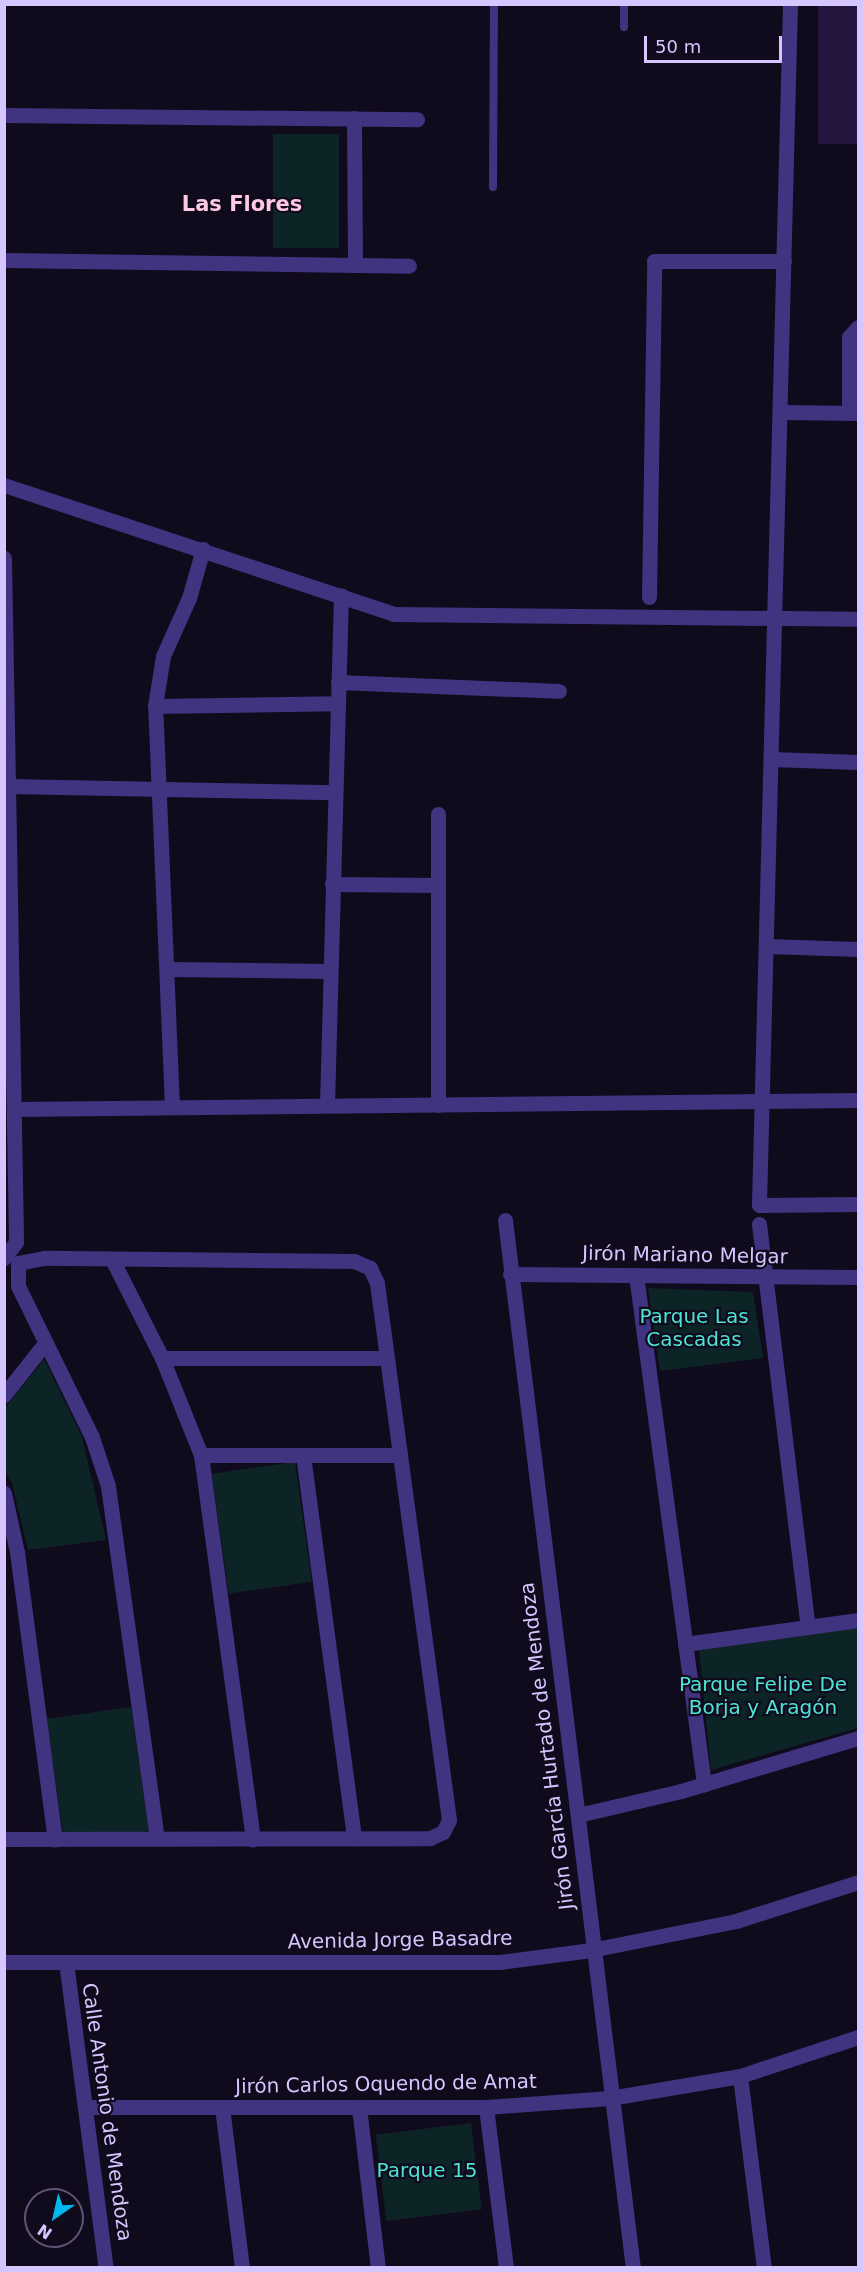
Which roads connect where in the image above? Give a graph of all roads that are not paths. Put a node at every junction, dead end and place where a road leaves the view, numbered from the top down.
1 (494, 4) edge
2 (624, 4) edge
3 (790, 4) edge
4 (624, 27) dead end
5 (4, 115) edge
6 (354, 118) junction
7 (417, 119) dead end
8 (492, 187) dead end
9 (4, 260) edge
10 (784, 261) junction
11 (355, 266) junction
12 (409, 266) dead end
13 (858, 327) edge
14 (780, 412) junction
15 (854, 413) edge
16 (4, 485) edge
17 (203, 549) junction
18 (4, 558) edge
19 (341, 595) junction
20 (649, 597) dead end
21 (774, 619) junction
22 (858, 619) edge
23 (338, 681) junction
24 (6, 689) edge
25 (559, 691) dead end
26 (336, 703) junction
27 (155, 706) junction
28 (771, 759) junction
29 (858, 762) edge
30 (8, 786) junction
31 (160, 789) junction
32 (335, 792) junction
33 (7, 803) edge
34 (438, 814) dead end
35 (332, 884) junction
36 (438, 885) junction
37 (8, 921) edge
38 (766, 946) junction
39 (858, 949) edge
40 (167, 969) junction
41 (330, 971) junction
42 (9, 1043) edge
43 (858, 1100) edge
44 (762, 1101) junction
45 (438, 1105) junction
46 (327, 1106) junction
47 (172, 1107) junction
48 (14, 1109) junction
49 (15, 1183) junction
50 (4, 1197) edge
51 (858, 1204) edge
52 (4, 1218) edge
53 (505, 1220) dead end
54 (759, 1224) dead end
55 (16, 1234) junction
56 (11, 1259) edge
57 (113, 1261) junction
58 (510, 1274) junction
59 (636, 1275) junction
60 (765, 1276) junction
61 (858, 1277) edge
62 (45, 1343) junction
63 (162, 1358) junction
64 (387, 1358) junction
65 (4, 1395) edge
66 (201, 1455) junction
67 (303, 1455) junction
68 (400, 1455) junction
69 (4, 1493) edge
70 (858, 1620) edge
71 (808, 1627) junction
72 (686, 1644) junction
73 (858, 1738) edge
74 (704, 1784) junction
75 (578, 1815) junction
76 (4, 1839) edge
77 (55, 1839) junction
78 (157, 1839) junction
79 (253, 1839) junction
80 (354, 1839) junction
81 (858, 1882) edge
82 (591, 1950) junction
83 (4, 1962) edge
84 (66, 1962) junction
85 (858, 2037) edge
86 (740, 2076) junction
87 (610, 2097) junction
88 (85, 2107) junction
89 (222, 2107) junction
90 (359, 2107) junction
91 (486, 2108) junction
92 (106, 2268) edge
93 (242, 2268) edge
94 (378, 2268) edge
95 (506, 2268) edge
96 (633, 2268) edge
97 (764, 2268) edge

1 - 8 lane
2 - 4 lane
3 - 10 street
5 - 6 street
6 - 7 street
6 - 11 street
9 - 11 street
10 - 14 street
10 - 20 street
11 - 12 street
13 - 15 street
14 - 15 street
14 - 21 street
16 - 17 street
17 - 19 street
17 - 27 street
18 - 24 street
19 - 21 street
19 - 23 street
21 - 22 street
21 - 28 street
23 - 25 street
23 - 26 street
24 - 30 street
26 - 27 street
26 - 32 street
27 - 31 street
28 - 29 street
28 - 38 street
30 - 31 street
30 - 33 street
31 - 32 street
31 - 40 street
32 - 35 street
33 - 37 street
34 - 36 street
35 - 36 street
35 - 41 street
36 - 45 street
37 - 42 street
38 - 39 street
38 - 44 street
40 - 41 street
40 - 47 street
41 - 46 street
42 - 48 street
43 - 44 street
44 - 45 street
44 - 51 street
45 - 46 street
46 - 47 street
47 - 48 street
48 - 49 street
49 - 50 street
49 - 55 street
52 - 55 street
53 - 58 street, Jirón García Hurtado de Mendoza
54 - 60 street
55 - 56 street
56 - 57 street
56 - 62 street
57 - 63 street
57 - 64 street
58 - 59 street, Jirón Mariano Melgar
58 - 75 street, Jirón García Hurtado de Mendoza
59 - 60 street, Jirón Mariano Melgar
59 - 72 street
60 - 61 street, Jirón Mariano Melgar
60 - 71 street
62 - 65 street
62 - 78 street
63 - 64 street
63 - 66 street
64 - 68 street
66 - 67 street
66 - 79 street
67 - 68 street
67 - 80 street
68 - 80 street
69 - 77 street
70 - 71 street
71 - 72 street
72 - 74 street
73 - 74 street
74 - 75 street
75 - 82 street, Jirón García Hurtado de Mendoza
76 - 77 street
77 - 78 street
78 - 79 street
79 - 80 street
81 - 82 street, Avenida Jorge Basadre
82 - 84 street, Avenida Jorge Basadre
82 - 87 street, Jirón García Hurtado de Mendoza
83 - 84 street, Avenida Jorge Basadre
84 - 88 street, Calle Antonio de Mendoza
85 - 86 street, Jirón Carlos Oquendo de Amat
86 - 87 street, Jirón Carlos Oquendo de Amat
86 - 97 street
87 - 91 street, Jirón Carlos Oquendo de Amat
87 - 96 street, Jirón García Hurtado de Mendoza
88 - 89 street, Jirón Carlos Oquendo de Amat
88 - 92 street, Calle Antonio de Mendoza
89 - 90 street, Jirón Carlos Oquendo de Amat
89 - 93 street
90 - 91 street, Jirón Carlos Oquendo de Amat
90 - 94 street
91 - 95 street

